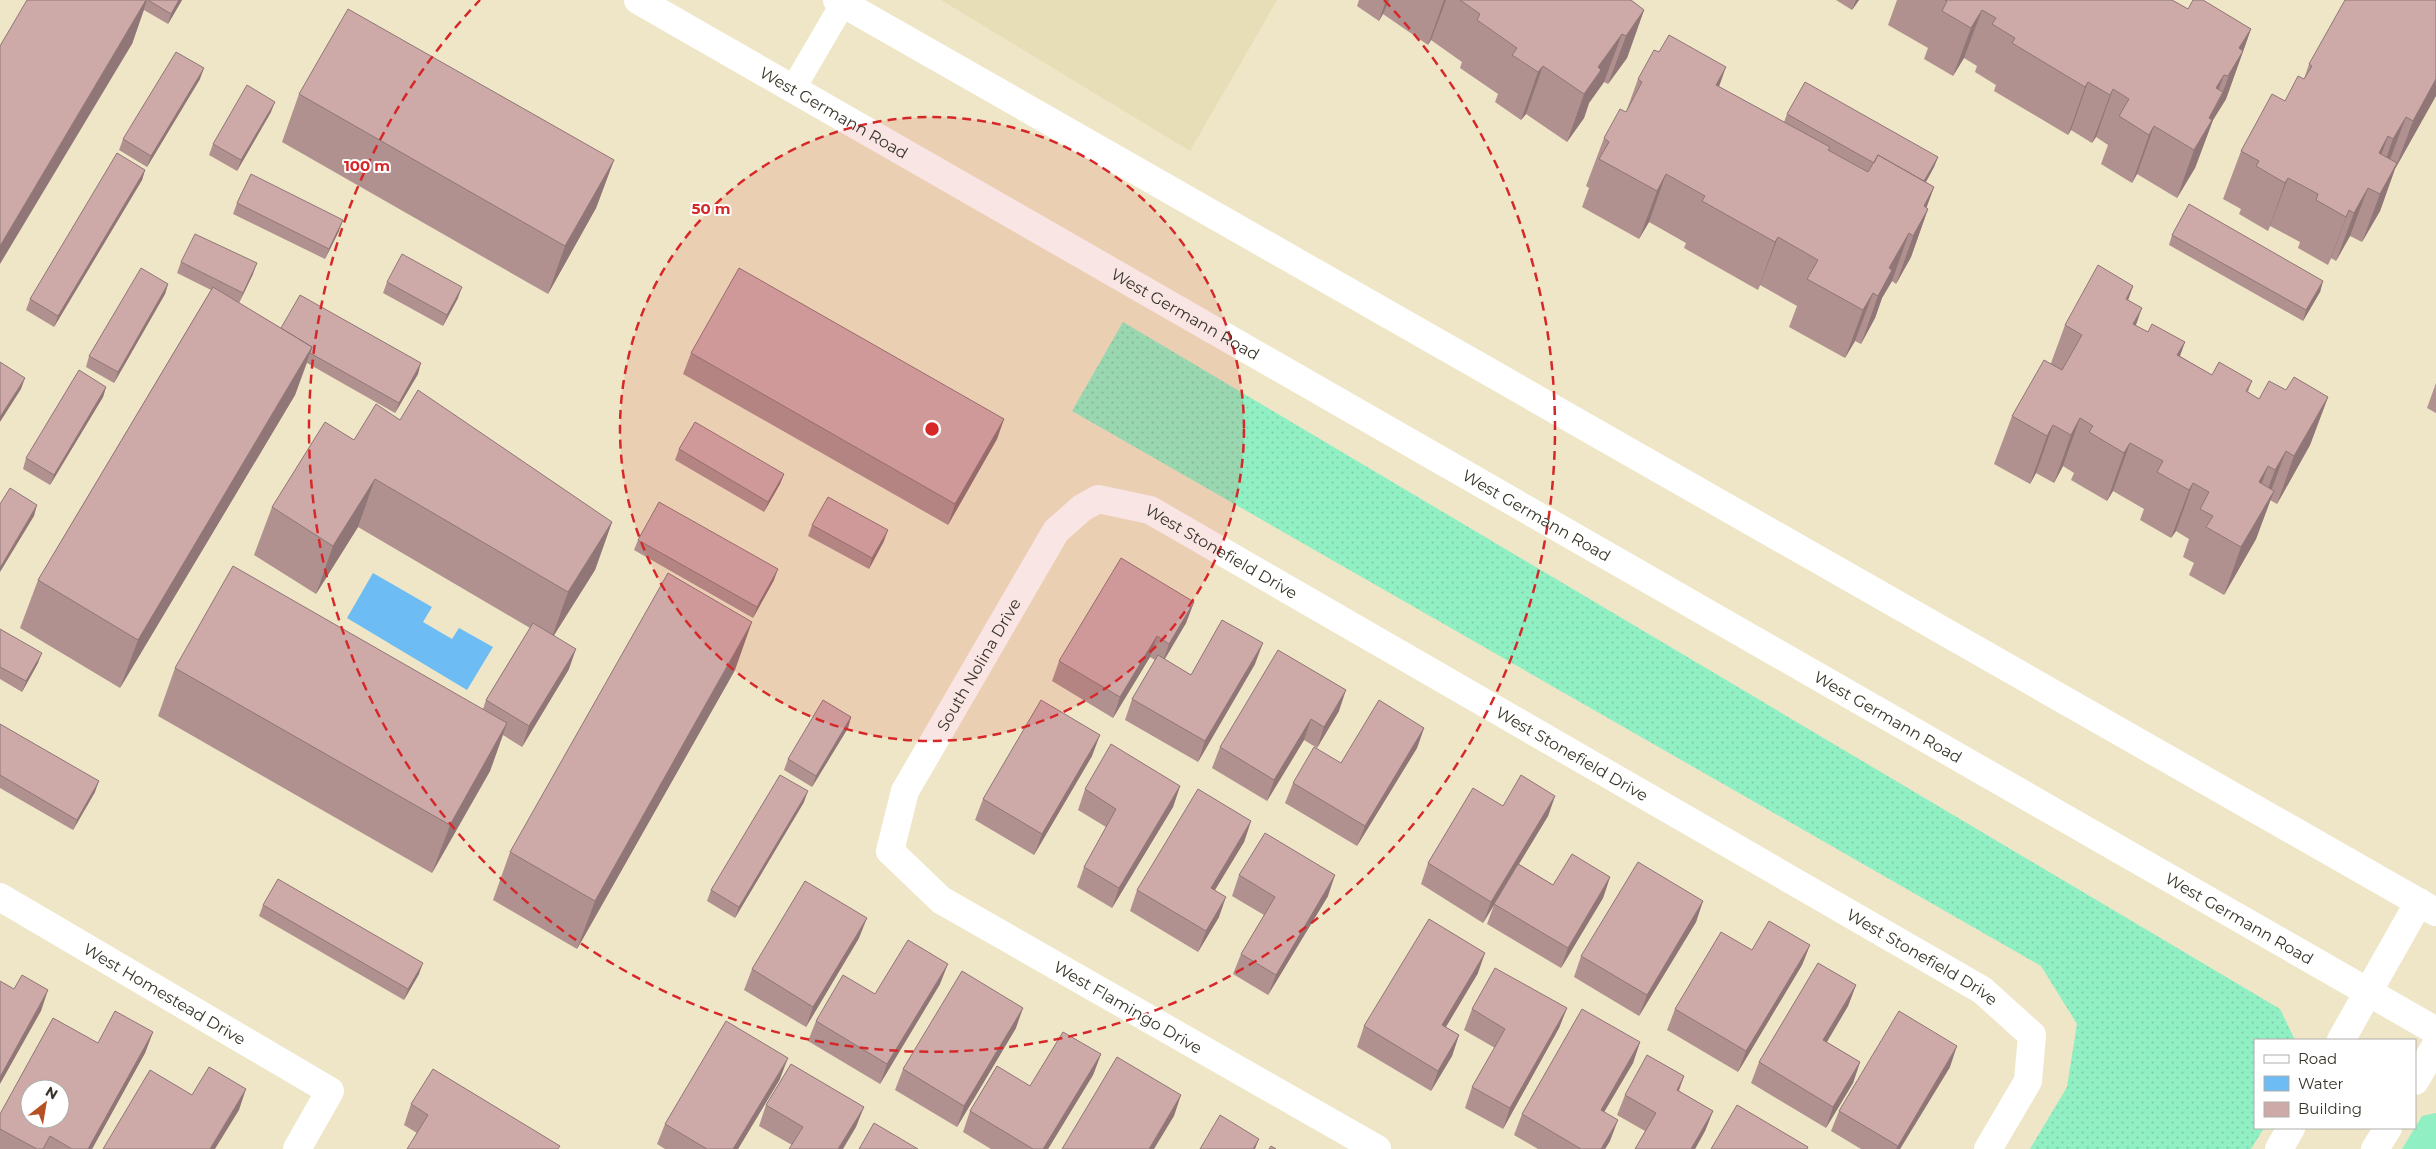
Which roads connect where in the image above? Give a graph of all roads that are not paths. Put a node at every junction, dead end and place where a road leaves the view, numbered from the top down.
1 (638, 0) edge
2 (842, 1) edge
3 (793, 89) junction
4 (1098, 498) joint
5 (890, 851) joint
6 (0, 897) edge
7 (2428, 907) edge
8 (2368, 993) junction
9 (2436, 1031) edge
10 (2342, 1039) edge
11 (2436, 1045) edge
12 (2416, 1079) edge
13 (2290, 1129) edge
14 (2387, 1129) edge
15 (298, 1149) edge
16 (1377, 1149) edge
17 (1988, 1149) edge
18 (2279, 1149) edge
19 (2375, 1149) edge

1 - 3 main road, West Germann Road
2 - 3 lane
2 - 7 main road
3 - 8 main road, West Germann Road
4 - 5 main road, South Nolina Drive
4 - 17 main road, West Stonefield Drive
5 - 16 main road, West Flamingo Drive
6 - 15 main road, West Homestead Drive
7 - 8 main road
8 - 9 main road, West Germann Road
8 - 10 main road
11 - 12 main road
13 - 18 main road
14 - 19 main road

